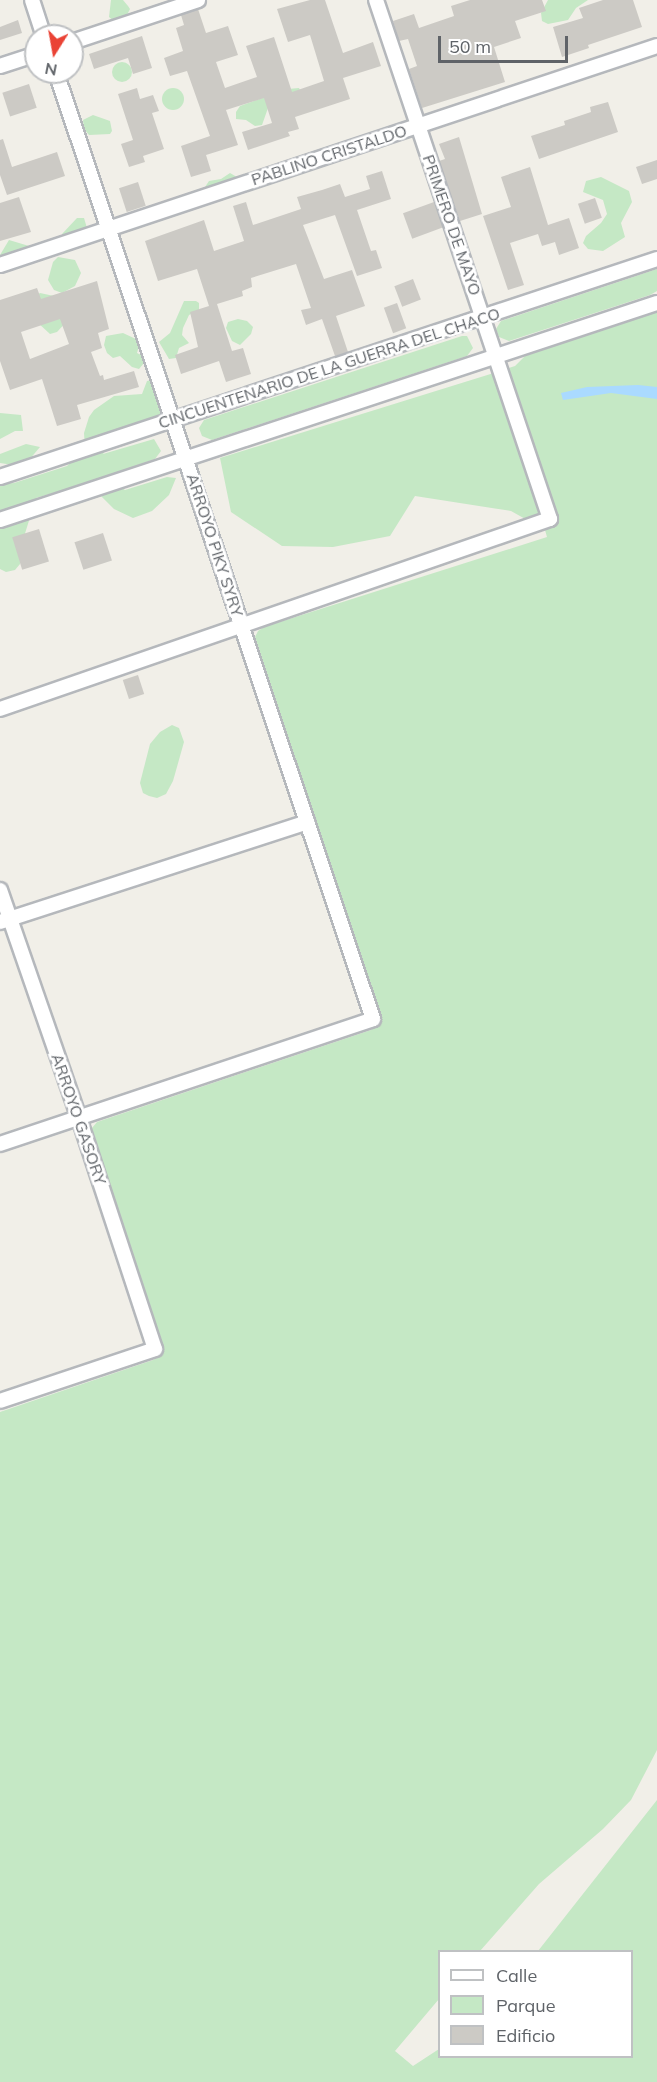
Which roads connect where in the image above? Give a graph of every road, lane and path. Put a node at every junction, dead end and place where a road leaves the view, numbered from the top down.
1 (32, 0) edge
2 (198, 0) edge
3 (376, 0) edge
4 (40, 24) edge
5 (84, 38) edge
6 (657, 46) edge
7 (24, 58) edge
8 (0, 66) edge
9 (60, 84) edge
10 (418, 125) junction
11 (109, 228) junction
12 (657, 259) edge
13 (0, 265) edge
14 (657, 303) edge
15 (482, 317) junction
16 (496, 357) junction
17 (173, 420) junction
18 (186, 459) junction
19 (0, 477) edge
20 (0, 520) edge
21 (242, 626) junction
22 (0, 709) edge
23 (307, 822) junction
24 (0, 890) edge
25 (5, 920) edge
26 (79, 1118) junction
27 (0, 1144) edge
28 (0, 1401) edge

1 - 4 street
2 - 5 street
3 - 10 street, PRIMERO DE MAYO
6 - 10 street, PABLINO CRISTALDO
7 - 8 street
9 - 11 street, ARROYO PIKY SYRY
10 - 11 street, PABLINO CRISTALDO
10 - 15 street, PRIMERO DE MAYO
11 - 13 street, PABLINO CRISTALDO
11 - 17 street, ARROYO PIKY SYRY
12 - 15 street, CINCUENTENARIO DE LA GUERRA DEL CHACO
14 - 16 street
15 - 16 street, PRIMERO DE MAYO
15 - 17 street, CINCUENTENARIO DE LA GUERRA DEL CHACO
16 - 18 street
16 - 21 street, PRIMERO DE MAYO
17 - 18 street, ARROYO PIKY SYRY
17 - 19 street, CINCUENTENARIO DE LA GUERRA DEL CHACO
18 - 20 street
18 - 21 street, ARROYO PIKY SYRY
21 - 22 street
21 - 23 street, ARROYO PIKY SYRY
23 - 25 street
23 - 26 street, ARROYO PIKY SYRY
24 - 25 street, ARROYO GASORY
25 - 26 street, ARROYO GASORY
26 - 27 street
26 - 28 street, ARROYO GASORY

